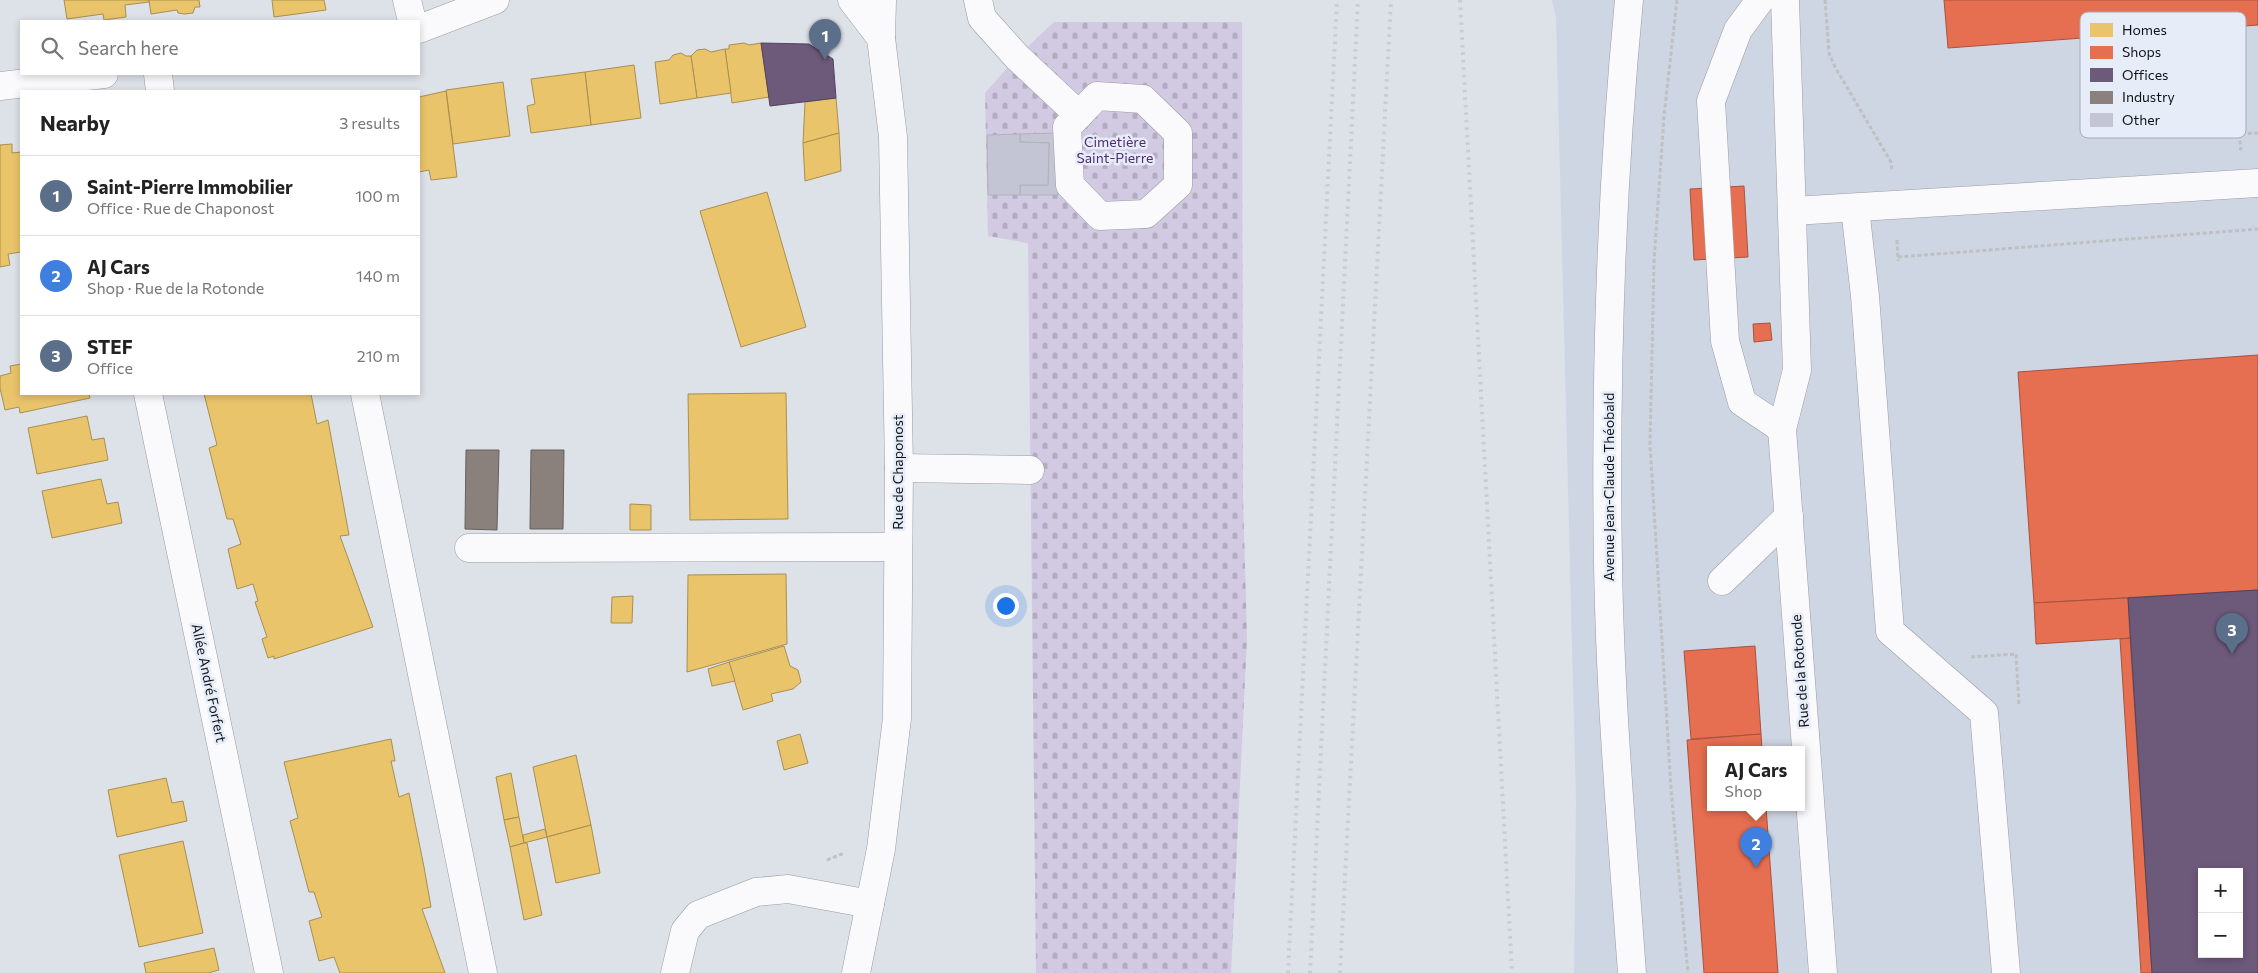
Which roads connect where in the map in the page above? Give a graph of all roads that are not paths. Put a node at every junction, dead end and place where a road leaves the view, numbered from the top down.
1 (407, 0) edge
2 (495, 0) edge
3 (852, 0) edge
4 (882, 0) edge
5 (978, 0) edge
6 (1629, 0) edge
7 (1760, 0) edge
8 (1785, 0) edge
9 (412, 20) edge
10 (420, 29) edge
11 (880, 38) junction
12 (95, 75) edge
13 (158, 75) edge
14 (0, 86) edge
15 (160, 90) edge
16 (1079, 115) junction
17 (2258, 183) edge
18 (1855, 208) junction
19 (1792, 211) junction
20 (148, 395) edge
21 (366, 395) edge
22 (1782, 430) junction
23 (899, 468) junction
24 (1030, 470) dead end
25 (1789, 516) junction
26 (898, 547) junction
27 (469, 548) dead end
28 (1722, 580) dead end
29 (870, 904) junction
30 (269, 973) edge
31 (484, 973) edge
32 (675, 973) edge
33 (856, 973) edge
34 (1632, 973) edge
35 (1823, 973) edge
36 (2006, 973) edge

1 - 9 street
2 - 10 street
3 - 11 street, Rue de Chaponost
4 - 11 street, Rue de Chaponost
5 - 16 street
6 - 34 street, Avenue Jean-Claude Théobald
7 - 22 street
8 - 19 street, Rue de la Rotonde
11 - 23 street, Rue de Chaponost
12 - 14 street
13 - 15 street
16 - 16 street
17 - 18 street
18 - 19 street
18 - 36 street
19 - 22 street, Rue de la Rotonde
20 - 30 street, Allée André Forfert
21 - 31 street
22 - 25 street, Rue de la Rotonde
23 - 24 street
23 - 26 street, Rue de Chaponost
25 - 28 street
25 - 35 street, Rue de la Rotonde
26 - 27 street
26 - 29 street, Rue de Chaponost
29 - 32 street
29 - 33 street, Rue de Chaponost

